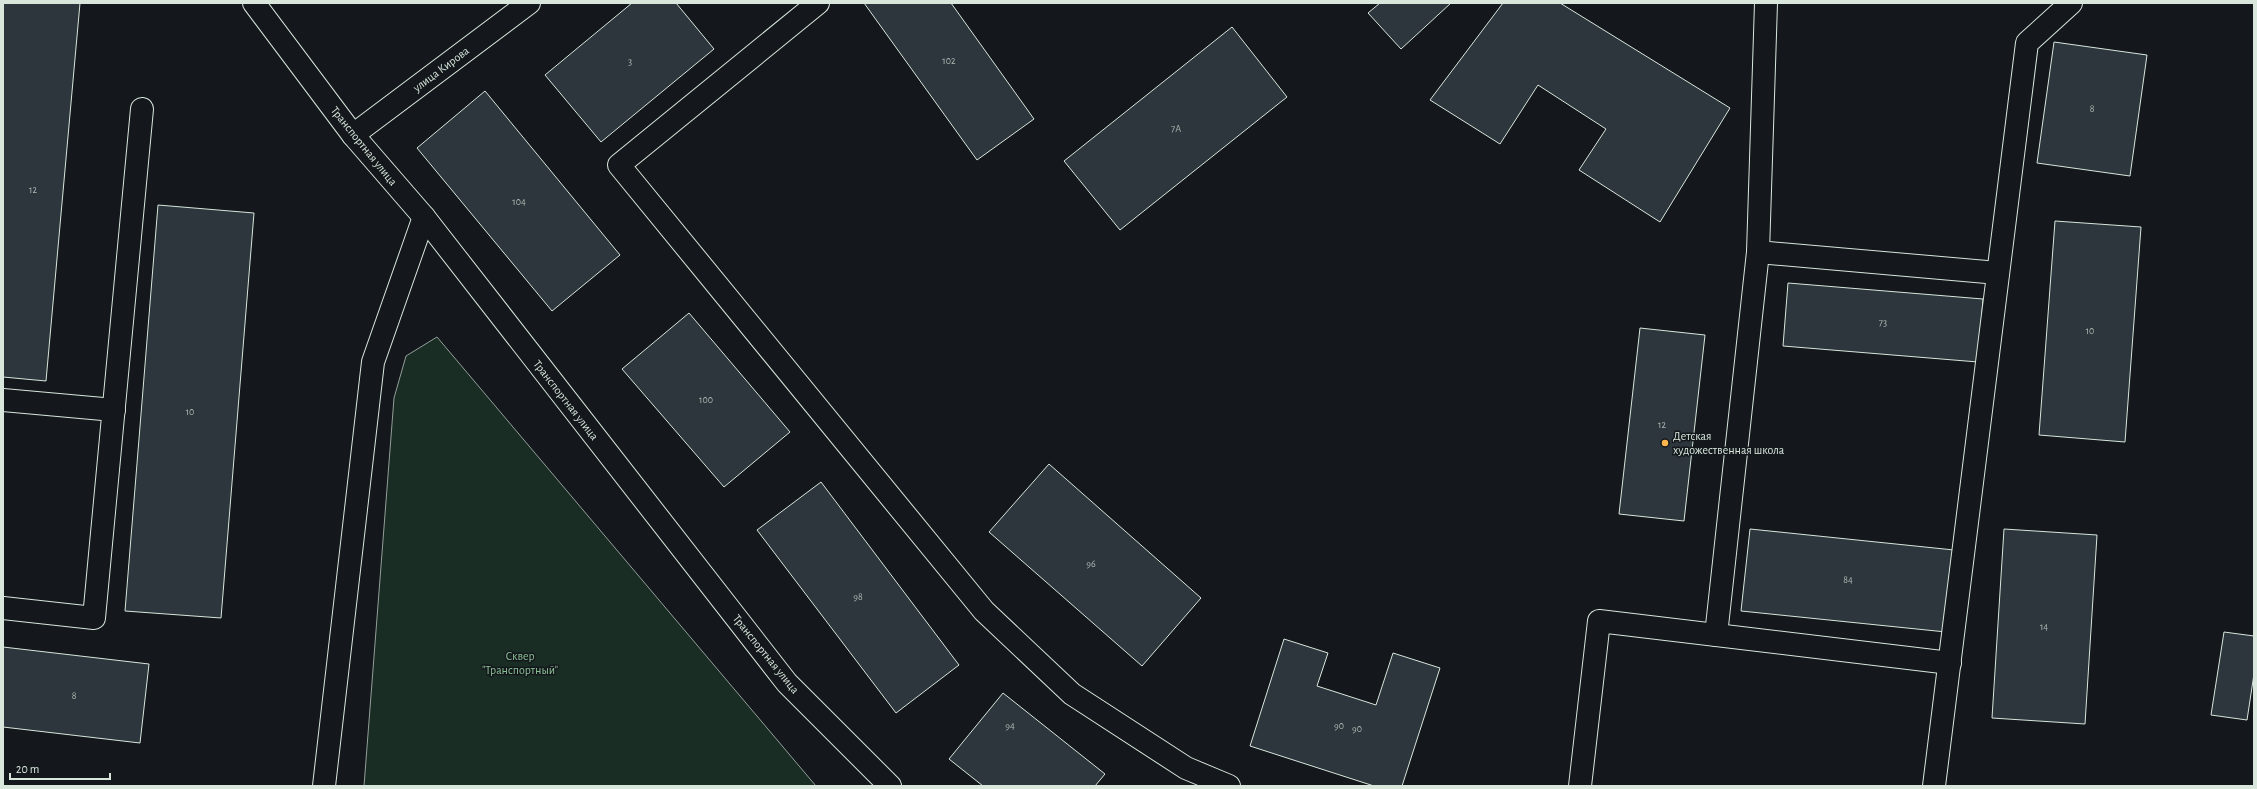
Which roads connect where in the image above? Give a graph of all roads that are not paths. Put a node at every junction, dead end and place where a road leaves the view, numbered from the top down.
1 (254, 3) edge
2 (529, 3) edge
3 (818, 3) edge
4 (1766, 3) edge
5 (2071, 3) edge
6 (142, 109) dead end
7 (353, 135) junction
8 (424, 217) junction
9 (1758, 252) junction
10 (1998, 273) junction
11 (3, 400) edge
12 (114, 410) junction
13 (3, 608) edge
14 (1716, 634) junction
15 (1950, 662) junction
16 (324, 786) edge
17 (890, 786) edge
18 (1229, 786) edge
19 (1580, 786) edge
20 (1934, 786) edge

1 - 7 street, Транспортная улица
2 - 7 street, улица Кирова
3 - 18 street
4 - 9 street
5 - 10 street
6 - 12 street
7 - 8 street, Транспортная улица
8 - 16 street
8 - 17 street, Транспортная улица
9 - 10 street
9 - 14 street
10 - 15 street
11 - 12 street
12 - 13 street
14 - 15 street
14 - 19 street
15 - 20 street

